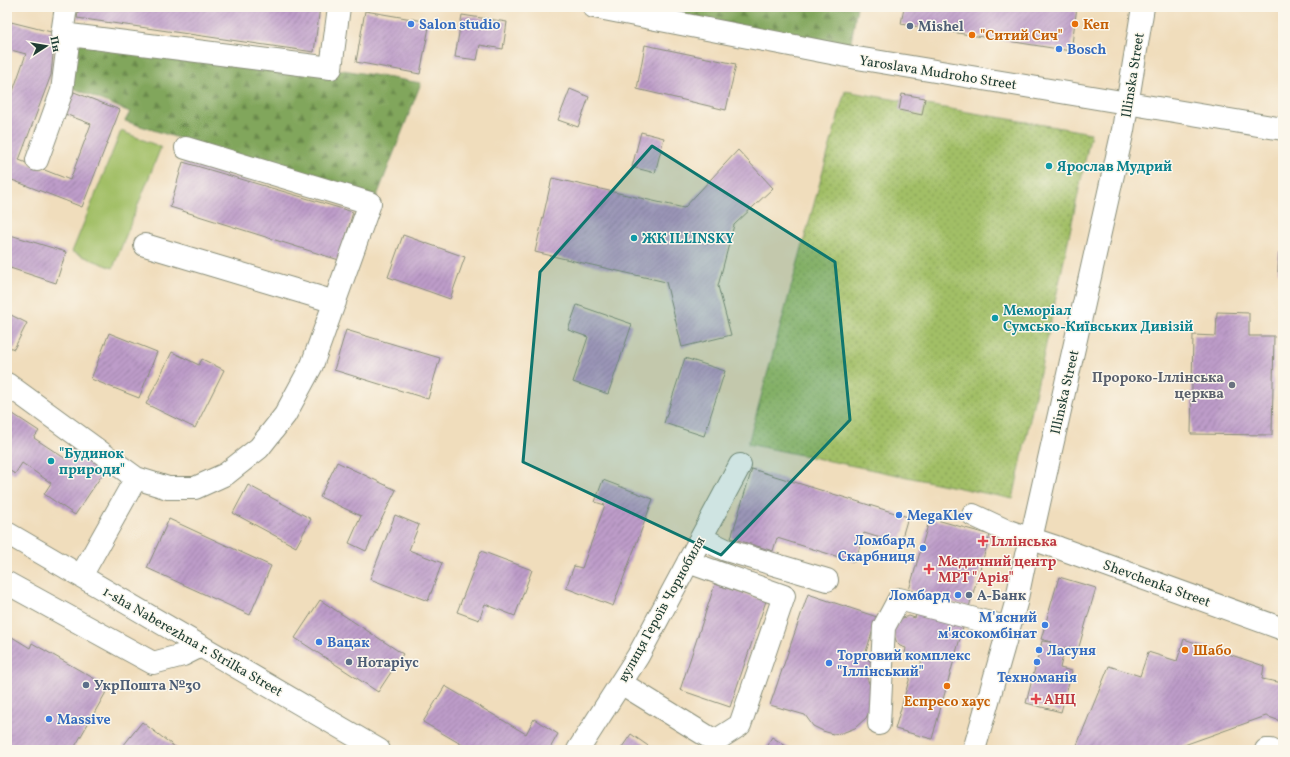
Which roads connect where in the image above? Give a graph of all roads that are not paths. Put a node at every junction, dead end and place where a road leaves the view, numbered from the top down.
1 (66, 7) edge
2 (339, 7) edge
3 (594, 7) edge
4 (1144, 7) edge
5 (69, 35) junction
6 (1128, 103) junction
7 (1283, 129) edge
8 (186, 148) dead end
9 (37, 160) dead end
10 (145, 245) dead end
11 (335, 302) junction
12 (7, 384) edge
13 (740, 465) dead end
14 (136, 478) junction
15 (973, 515) dead end
16 (7, 533) edge
17 (701, 538) junction
18 (1031, 539) junction
19 (688, 562) junction
20 (81, 576) junction
21 (827, 580) dead end
22 (7, 582) edge
23 (1009, 628) junction
24 (1283, 629) edge
25 (201, 646) junction
26 (621, 683) junction
27 (879, 724) dead end
28 (715, 746) edge
29 (379, 750) edge
30 (578, 750) edge
31 (974, 750) edge
32 (1266, 750) edge
33 (1271, 750) edge

1 - 5 street
2 - 5 street
3 - 6 street, Yaroslava Mudroho Street
4 - 6 street, Illinska Street
5 - 9 street
6 - 7 street, Yaroslava Mudroho Street
6 - 18 street, Illinska Street
8 - 11 street
10 - 11 street
11 - 14 street
12 - 14 street
13 - 17 street, вулиця Героїв Чорнобиля
14 - 20 street
15 - 18 street, Shevchenka Street
16 - 20 street, 1-sha Naberezhna r. Strilka Street
17 - 19 street, вулиця Героїв Чорнобиля
17 - 21 street
18 - 23 street, Illinska Street
18 - 24 street, Shevchenka Street
19 - 26 street, вулиця Героїв Чорнобиля
19 - 28 street
20 - 25 street, 1-sha Naberezhna r. Strilka Street
22 - 25 street
23 - 27 street
23 - 31 street, Illinska Street
25 - 29 street, 1-sha Naberezhna r. Strilka Street
26 - 28 street
26 - 30 street, вулиця Героїв Чорнобиля
32 - 33 street

